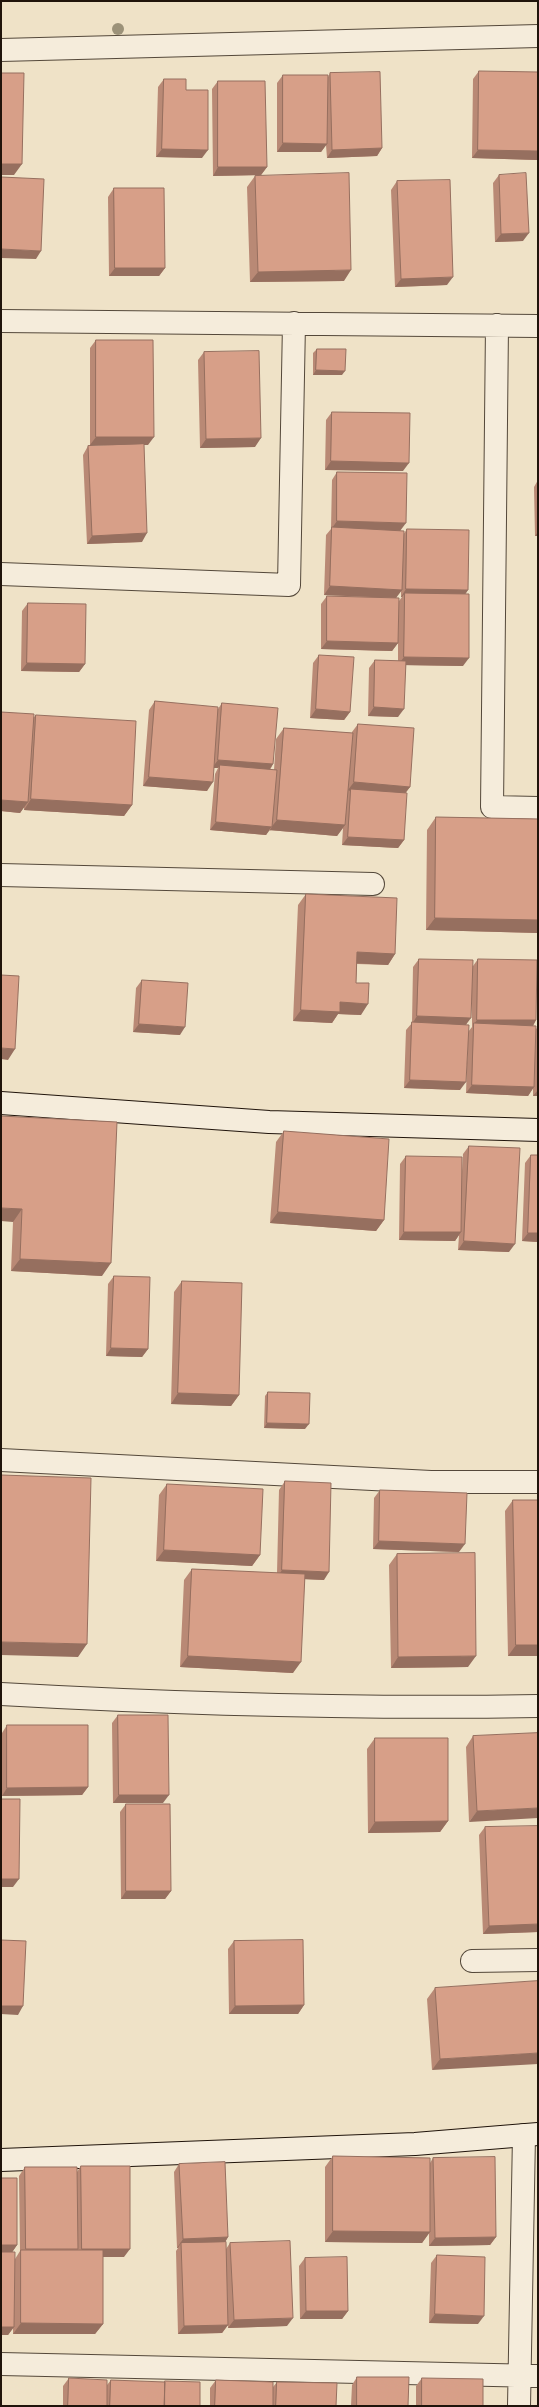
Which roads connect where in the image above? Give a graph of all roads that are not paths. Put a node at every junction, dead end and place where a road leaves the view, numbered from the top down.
1 (538, 36) edge
2 (1, 50) edge
3 (1, 321) edge
4 (294, 323) junction
5 (497, 325) junction
6 (538, 326) edge
7 (1, 574) edge
8 (538, 808) edge
9 (1, 875) edge
10 (373, 884) dead end
11 (1, 1103) edge
12 (538, 1130) edge
13 (1, 1460) edge
14 (538, 1482) edge
15 (1, 1694) edge
16 (538, 1706) edge
17 (538, 1960) edge
18 (472, 1961) dead end
19 (531, 2135) edge
20 (1, 2160) edge
21 (1, 2364) edge
22 (529, 2376) edge
23 (519, 2406) edge

1 - 2 street
3 - 4 street
4 - 5 street
4 - 7 street
5 - 6 street
5 - 8 street
9 - 10 street
11 - 12 street
13 - 14 street
15 - 16 street
17 - 18 street
19 - 20 street
19 - 22 street
21 - 22 street
22 - 23 street

